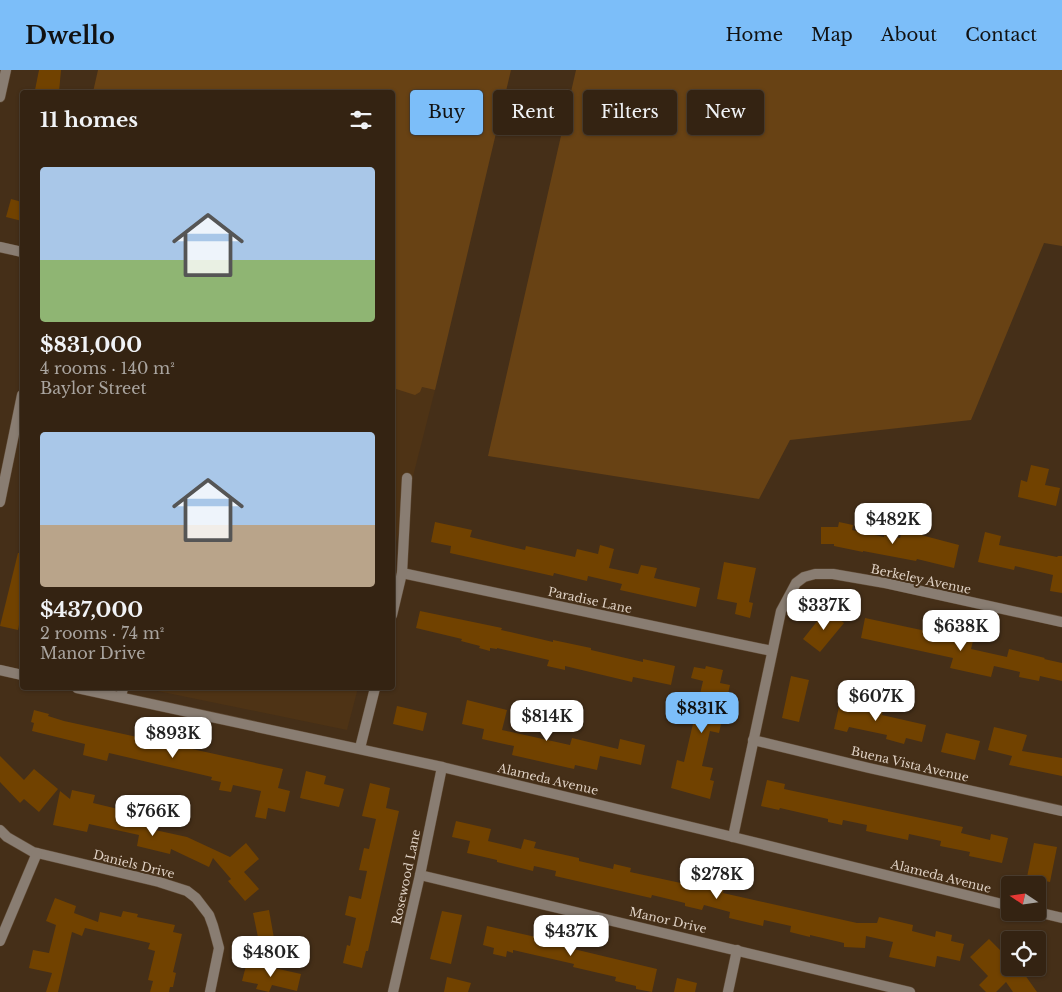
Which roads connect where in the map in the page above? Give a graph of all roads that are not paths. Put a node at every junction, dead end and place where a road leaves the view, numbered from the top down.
1 (6, 70) edge
2 (0, 97) edge
3 (0, 247) edge
4 (20, 252) edge
5 (20, 405) edge
6 (407, 478) dead end
7 (0, 502) edge
8 (402, 573) junction
9 (395, 602) edge
10 (1062, 622) edge
11 (772, 651) junction
12 (0, 670) edge
13 (20, 675) edge
14 (100, 690) edge
15 (374, 690) edge
16 (122, 692) edge
17 (753, 740) junction
18 (360, 748) junction
19 (442, 767) junction
20 (1062, 811) edge
21 (0, 830) edge
22 (732, 837) junction
23 (38, 853) junction
24 (420, 875) junction
25 (1001, 904) edge
26 (1046, 914) edge
27 (1062, 918) edge
28 (0, 941) edge
29 (738, 950) junction
30 (210, 992) edge
31 (393, 992) edge
32 (728, 992) edge
33 (910, 992) edge

1 - 2 street
3 - 4 street
5 - 7 street
6 - 8 street
8 - 9 street
8 - 11 street, Paradise Lane
10 - 11 street, Berkeley Avenue
11 - 17 street
12 - 13 street
14 - 16 street, Alameda Avenue
15 - 18 street
16 - 18 street, Alameda Avenue
17 - 20 street, Buena Vista Avenue
17 - 22 street
18 - 19 street, Alameda Avenue
19 - 22 street, Alameda Avenue
19 - 24 street, Rosewood Lane
21 - 23 street, Daniels Drive
22 - 25 street, Alameda Avenue
23 - 28 street
23 - 30 street, Daniels Drive
24 - 29 street, Manor Drive
24 - 31 street, Rosewood Lane
26 - 27 street
29 - 32 street
29 - 33 street, Manor Drive

